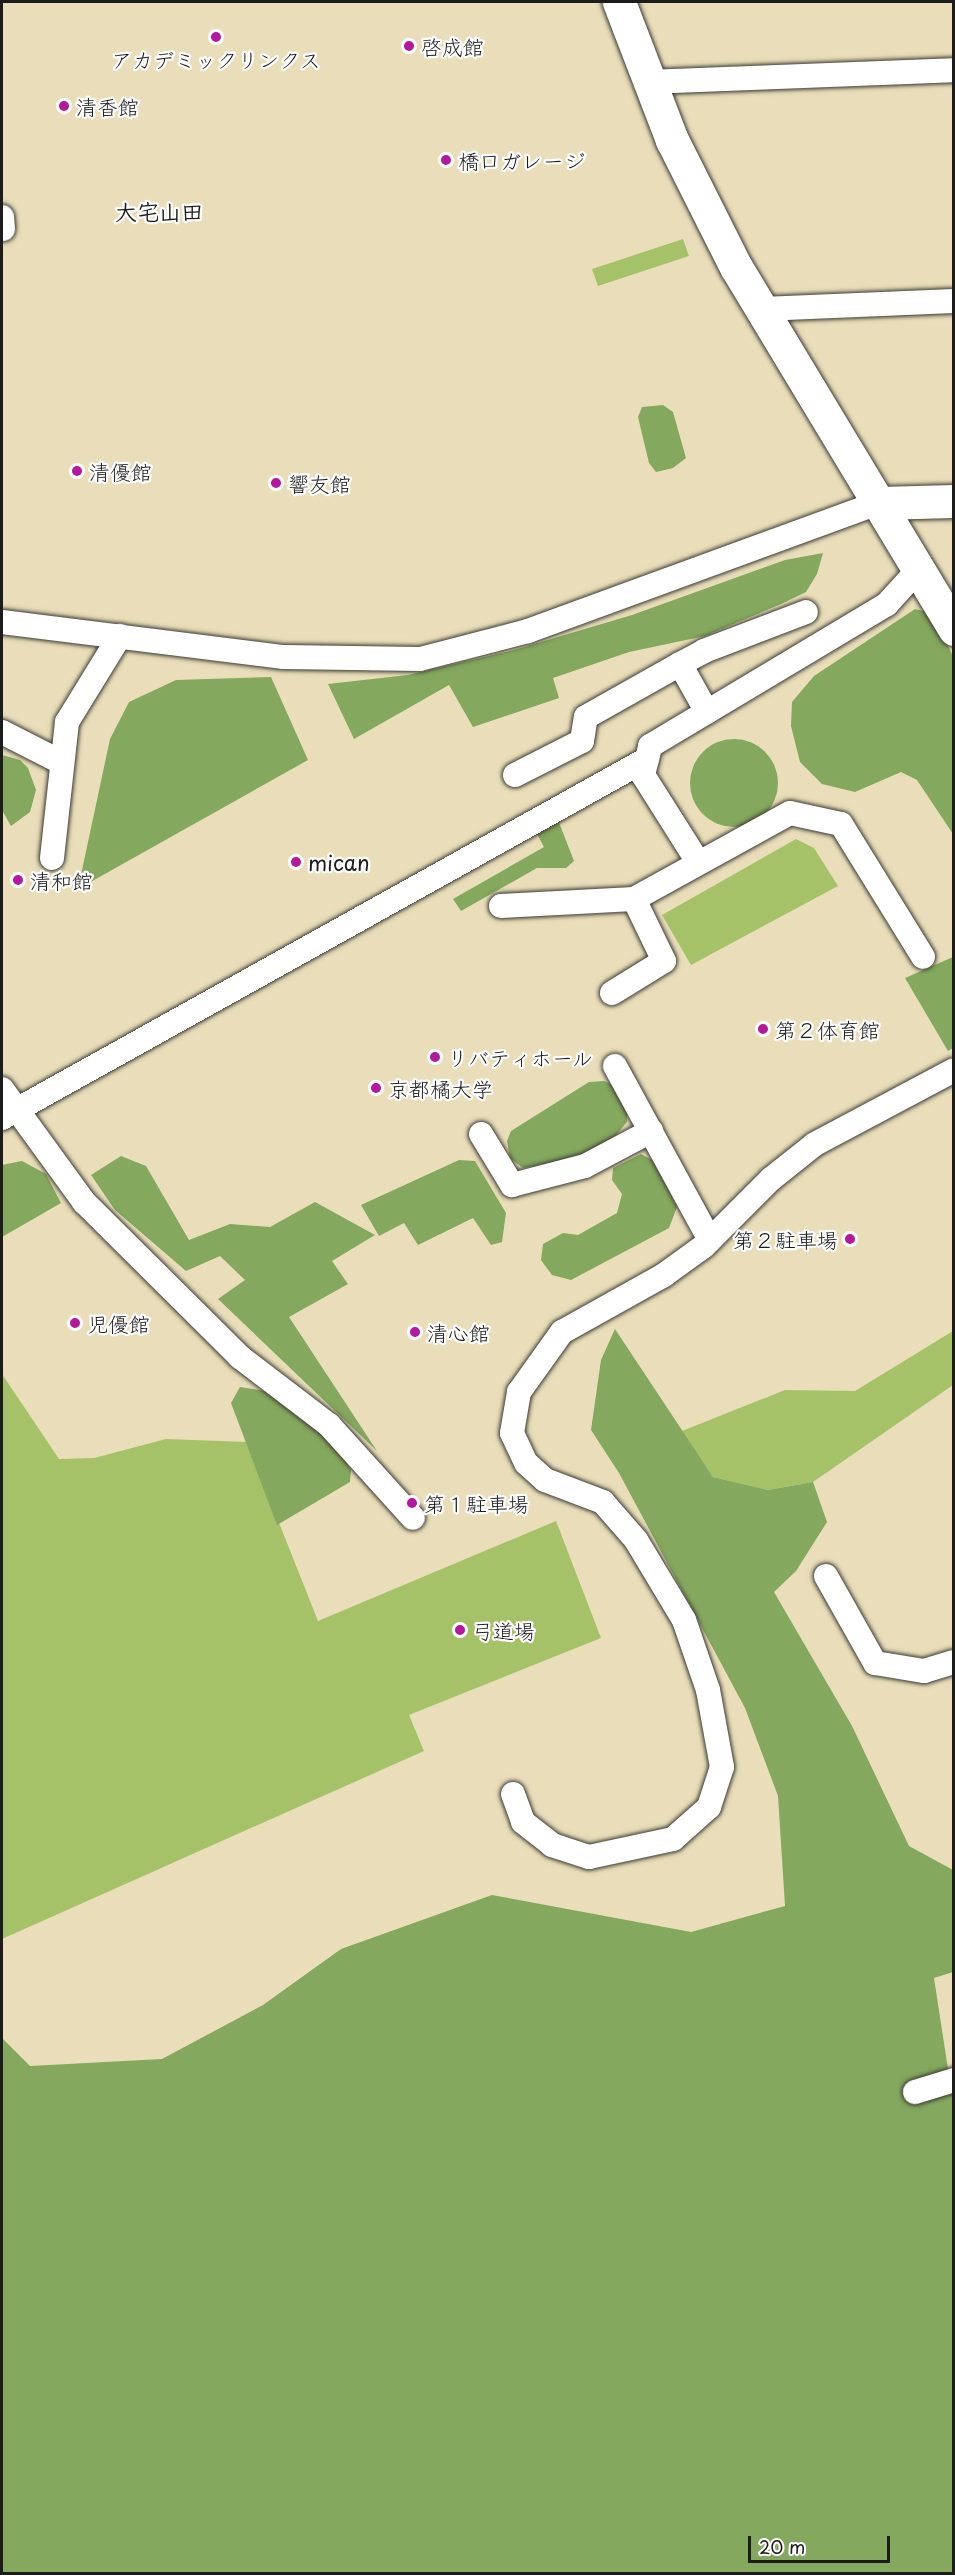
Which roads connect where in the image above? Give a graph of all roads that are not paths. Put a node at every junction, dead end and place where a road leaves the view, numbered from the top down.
1 (619, 2) edge
2 (954, 70) edge
3 (646, 82) junction
4 (954, 301) edge
5 (762, 309) junction
6 (954, 501) edge
7 (878, 502) junction
8 (918, 570) junction
9 (806, 612) dead end
10 (2, 622) edge
11 (954, 629) edge
12 (120, 636) junction
13 (680, 664) junction
14 (707, 712) junction
15 (2, 732) edge
16 (647, 759) junction
17 (61, 762) junction
18 (515, 775) dead end
19 (52, 858) dead end
20 (698, 862) junction
21 (634, 899) junction
22 (501, 906) dead end
23 (923, 957) dead end
24 (612, 993) dead end
25 (615, 1066) dead end
26 (954, 1070) edge
27 (2, 1089) edge
28 (8, 1115) edge
29 (651, 1131) junction
30 (481, 1134) dead end
31 (710, 1240) junction
32 (413, 1518) dead end
33 (826, 1576) dead end
34 (954, 1662) edge
35 (513, 1794) dead end
36 (954, 2080) edge
37 (915, 2092) dead end

1 - 3 street
2 - 3 lane
3 - 5 street
4 - 5 lane
5 - 7 street
6 - 7 street
7 - 8 street
7 - 12 lane
8 - 11 street
8 - 14 lane
9 - 13 lane
10 - 12 lane
12 - 17 lane
13 - 14 lane
13 - 18 lane
14 - 16 lane
15 - 17 lane
16 - 20 lane
16 - 28 lane
17 - 19 lane
20 - 21 lane
20 - 23 lane
21 - 22 lane
21 - 24 lane
25 - 29 lane
26 - 31 lane
27 - 28 lane
28 - 32 lane
29 - 30 lane
29 - 31 lane
31 - 35 lane
33 - 34 lane
36 - 37 lane

